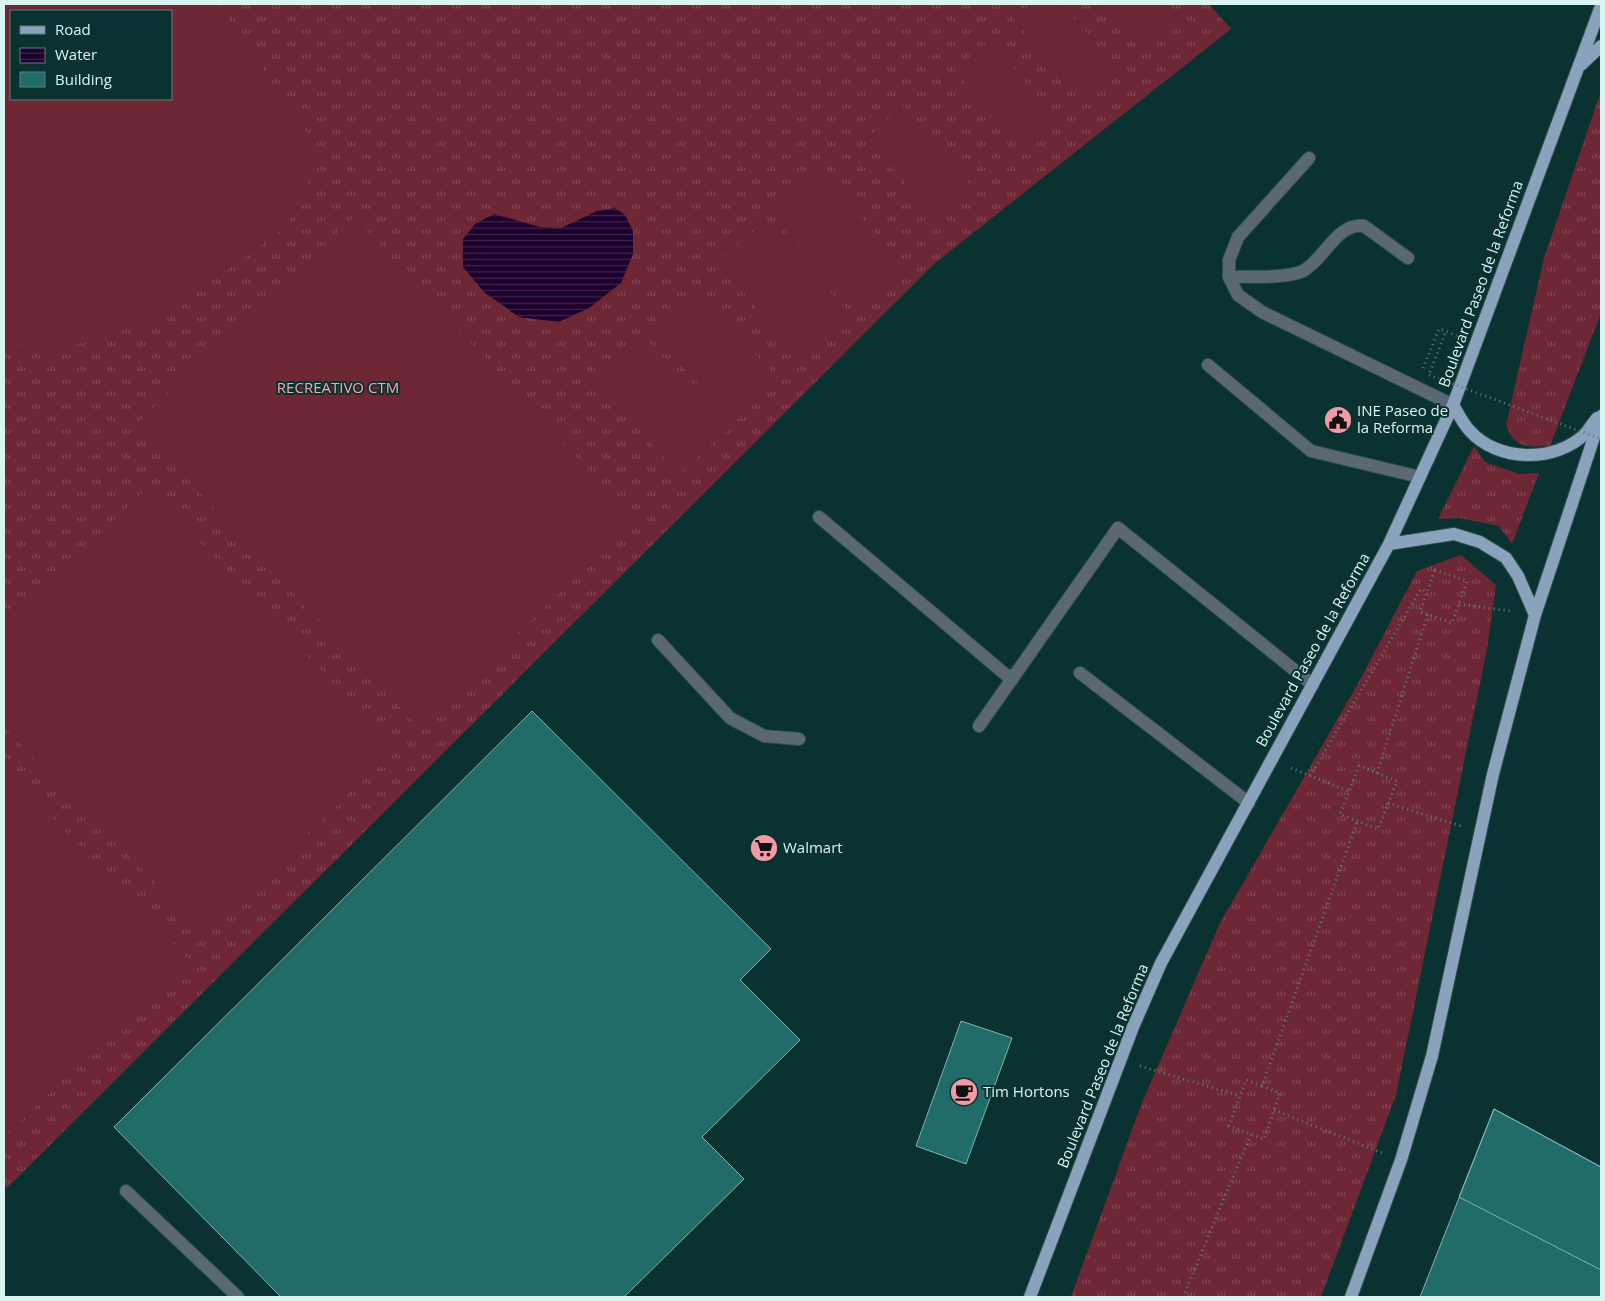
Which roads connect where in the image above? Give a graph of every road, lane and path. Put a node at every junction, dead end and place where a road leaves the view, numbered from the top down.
1 (1601, 6) edge
2 (1601, 46) edge
3 (1578, 68) junction
4 (1310, 158) dead end
5 (1408, 258) dead end
6 (1229, 276) junction
7 (1446, 331) junction
8 (1477, 344) junction
9 (1208, 365) dead end
10 (1415, 388) junction
11 (1453, 405) junction
12 (1601, 412) edge
13 (1601, 416) edge
14 (1601, 439) edge
15 (1420, 477) junction
16 (819, 517) dead end
17 (1389, 544) junction
18 (1427, 591) junction
19 (1459, 604) junction
20 (1428, 614) junction
21 (1535, 615) junction
22 (658, 640) dead end
23 (1080, 673) dead end
24 (1012, 680) junction
25 (1313, 685) junction
26 (979, 726) dead end
27 (799, 739) dead end
28 (1272, 761) junction
29 (1377, 773) junction
30 (1310, 776) junction
31 (1348, 791) junction
32 (1249, 803) junction
33 (1388, 803) junction
34 (1357, 822) junction
35 (1480, 832) junction
36 (1120, 1061) junction
37 (1262, 1086) junction
38 (1240, 1096) junction
39 (1274, 1110) junction
40 (1251, 1134) junction
41 (1401, 1160) junction
42 (126, 1191) dead end
43 (238, 1297) edge
44 (1030, 1297) edge
45 (1183, 1297) edge
46 (1351, 1297) edge

1 - 3 main road, Boulevard Paseo de la Reforma
2 - 3 main road
3 - 8 main road, Boulevard Paseo de la Reforma
4 - 6 lane
5 - 6 lane
6 - 10 lane
7 - 8 path
7 - 10 path
7 - 14 path, bridge
8 - 11 main road, Boulevard Paseo de la Reforma
9 - 15 lane
10 - 11 lane
11 - 12 main road
11 - 15 main road, Boulevard Paseo de la Reforma
13 - 21 main road
15 - 17 main road, Boulevard Paseo de la Reforma
16 - 24 lane
17 - 21 main road
17 - 25 main road, Boulevard Paseo de la Reforma
18 - 19 path
18 - 20 path
18 - 30 path
19 - 20 path
19 - 21 path
20 - 29 path
21 - 35 main road
22 - 27 lane
23 - 32 lane
24 - 25 lane
24 - 26 lane
25 - 28 main road, Boulevard Paseo de la Reforma
28 - 30 path
28 - 32 main road, Boulevard Paseo de la Reforma
29 - 31 path
29 - 33 path
30 - 31 path
31 - 34 path
32 - 36 main road, Boulevard Paseo de la Reforma
33 - 34 path
33 - 35 path
34 - 37 path
35 - 41 main road
36 - 38 path
36 - 44 main road, Boulevard Paseo de la Reforma
37 - 38 path
37 - 39 path
38 - 40 path
39 - 40 path
39 - 41 path
40 - 45 path
41 - 46 main road
42 - 43 lane

